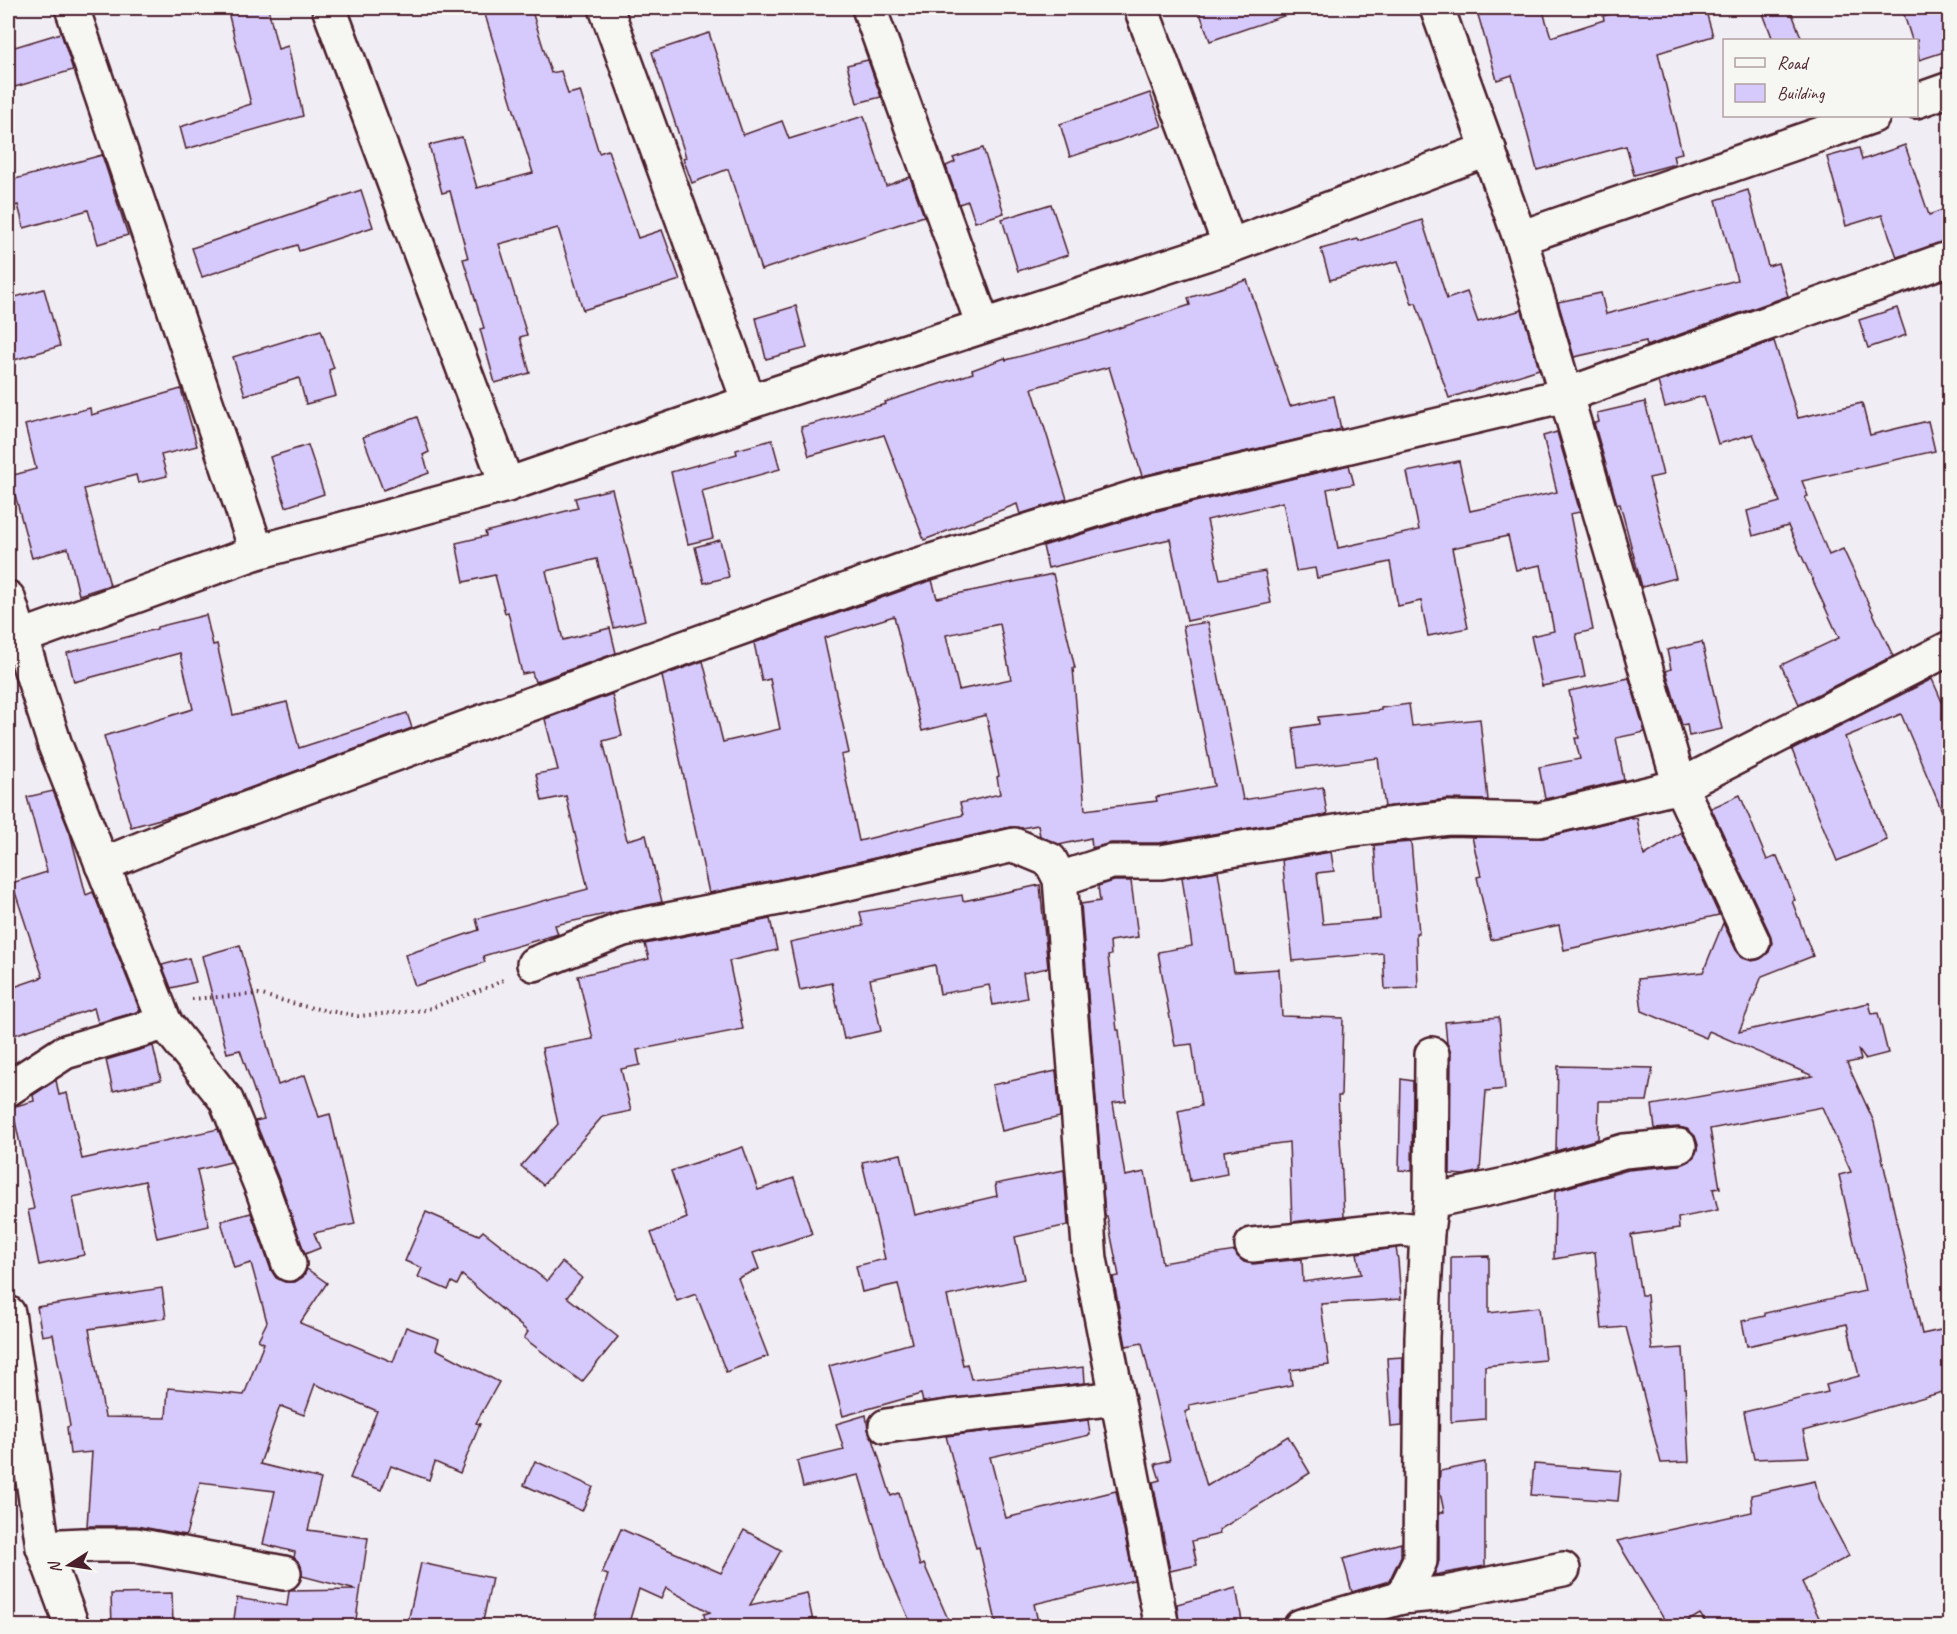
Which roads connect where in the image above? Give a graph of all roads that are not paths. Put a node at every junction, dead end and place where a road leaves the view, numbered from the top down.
1 (72, 8) edge
2 (329, 8) edge
3 (606, 8) edge
4 (868, 8) edge
5 (1141, 8) edge
6 (1437, 8) edge
7 (1950, 89) edge
8 (1918, 100) edge
9 (1871, 117) edge
10 (1489, 149) junction
11 (1520, 238) junction
12 (1230, 246) junction
13 (1950, 258) edge
14 (983, 325) junction
15 (1566, 395) junction
16 (749, 402) junction
17 (507, 485) junction
18 (257, 552) junction
19 (8, 598) edge
20 (14, 640) edge
21 (1950, 648) edge
22 (1680, 786) junction
23 (102, 865) junction
24 (1060, 879) junction
25 (1753, 942) dead end
26 (534, 964) road end
27 (165, 1023) junction
28 (1432, 1054) dead end
29 (8, 1089) edge
30 (1679, 1146) dead end
31 (1429, 1217) junction
32 (1252, 1245) dead end
33 (288, 1264) dead end
34 (8, 1313) edge
35 (1117, 1398) junction
36 (886, 1426) dead end
37 (43, 1547) junction
38 (1563, 1569) dead end
39 (284, 1573) dead end
40 (1402, 1597) junction
41 (1157, 1625) edge
42 (72, 1626) edge
43 (1301, 1626) edge

1 - 18 street
2 - 17 street
3 - 16 street
4 - 14 street
5 - 12 street
6 - 10 street
7 - 8 street
9 - 11 street
10 - 11 street
10 - 12 street
11 - 15 street
12 - 14 street
13 - 15 street
14 - 16 street
15 - 22 street
15 - 23 street
16 - 17 street
17 - 18 street
18 - 20 street
19 - 20 street
20 - 23 street
21 - 22 street
22 - 24 street
22 - 25 street
23 - 27 street
24 - 26 street
24 - 35 street
27 - 29 street
27 - 33 street
28 - 31 street
30 - 31 street
31 - 32 street
31 - 40 street
34 - 37 street
35 - 36 street
35 - 41 street
37 - 39 street
37 - 42 street
38 - 40 street
40 - 43 street

